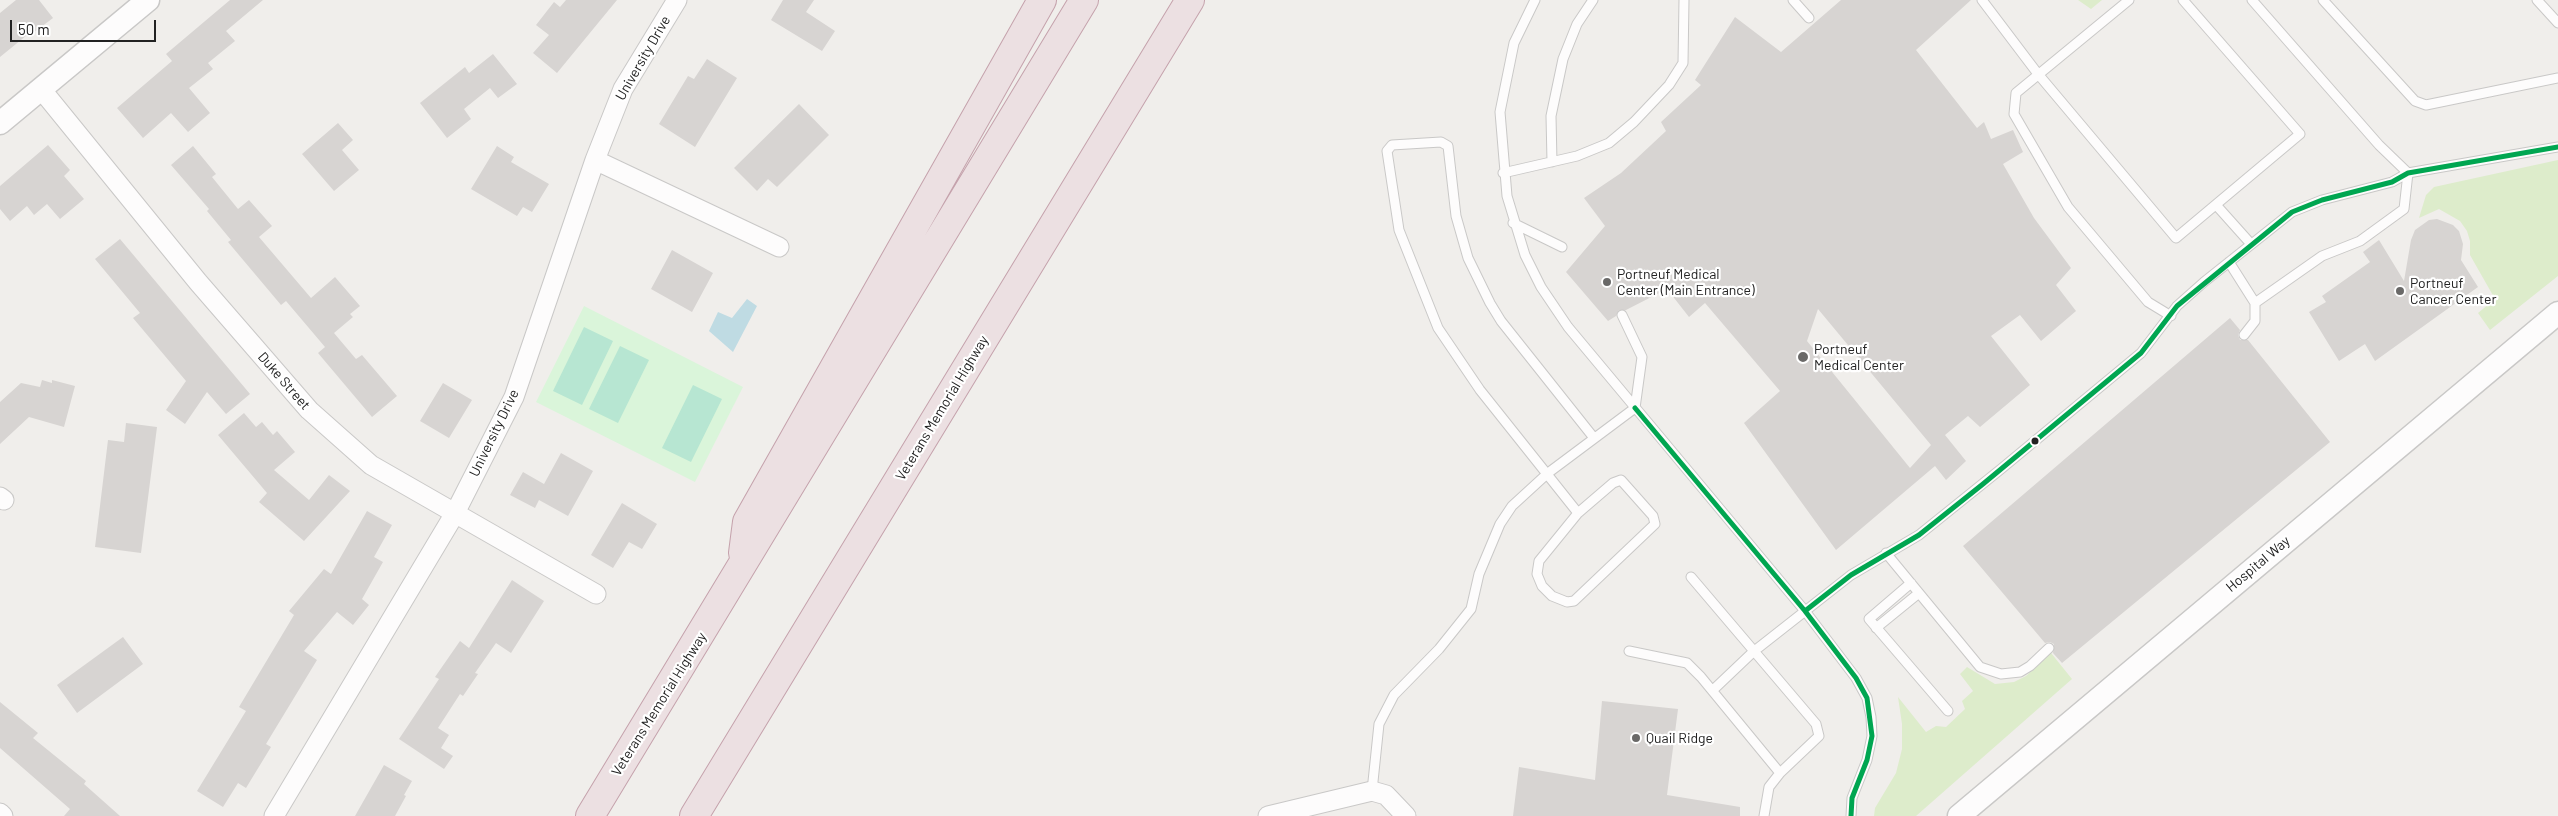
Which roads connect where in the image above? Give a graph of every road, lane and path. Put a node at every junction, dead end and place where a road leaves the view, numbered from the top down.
1 (148, 0) edge
2 (677, 0) edge
3 (1042, 0) edge
4 (1084, 0) edge
5 (1195, 0) edge
6 (1535, 0) edge
7 (1593, 0) edge
8 (1684, 0) edge
9 (1793, 0) edge
10 (1982, 0) edge
11 (2129, 0) edge
12 (2183, 0) edge
13 (2252, 0) edge
14 (2323, 0) edge
15 (2537, 0) edge
16 (1183, 11) edge
17 (1809, 18) dead end
18 (2558, 23) edge
19 (2038, 74) junction
20 (2558, 78) edge
21 (41, 89) junction
22 (0, 123) edge
23 (2558, 147) edge
24 (595, 160) junction
25 (1552, 162) junction
26 (1503, 173) junction
27 (2408, 173) junction
28 (2217, 206) junction
29 (1513, 223) junction
30 (2252, 244) junction
31 (779, 246) dead end
32 (1562, 247) dead end
33 (2229, 262) junction
34 (2255, 303) junction
35 (2558, 313) edge
36 (1622, 315) dead end
37 (2171, 316) junction
38 (2244, 335) dead end
39 (1635, 408) junction
40 (1594, 438) junction
41 (1548, 473) junction
42 (1578, 513) junction
43 (454, 515) junction
44 (1886, 553) junction
45 (740, 571) junction
46 (1691, 577) dead end
47 (1911, 584) junction
48 (1919, 593) junction
49 (596, 594) dead end
50 (1805, 611) junction
51 (1876, 628) junction
52 (2049, 648) dead end
53 (1629, 651) dead end
54 (1753, 652) junction
55 (1713, 690) junction
56 (1948, 711) dead end
57 (1780, 773) junction
58 (1372, 791) junction
59 (0, 813) edge
60 (3, 816) edge
61 (274, 816) edge
62 (590, 816) edge
63 (694, 816) edge
64 (1268, 816) edge
65 (1406, 816) edge
66 (1764, 816) edge
67 (1851, 816) edge
68 (1959, 816) edge

1 - 21 street
2 - 24 street, University Drive
3 - 45 highway
4 - 45 highway, Veterans Memorial Highway
5 - 16 highway, Veterans Memorial Highway
6 - 26 lane
7 - 25 lane
8 - 25 lane
9 - 17 lane
10 - 19 lane
11 - 19 lane
12 - 28 lane
13 - 27 lane
14 - 20 lane
15 - 18 lane
16 - 63 highway, Veterans Memorial Highway
19 - 28 lane
19 - 37 lane
21 - 22 street
21 - 43 street, Duke Street
23 - 27 lane
24 - 31 street
24 - 43 street, University Drive
25 - 26 lane
26 - 29 lane
27 - 30 lane
27 - 34 lane
28 - 30 lane
29 - 32 lane
29 - 39 lane
30 - 33 lane
33 - 34 lane
33 - 37 lane
34 - 38 lane
35 - 68 street, Hospital Way
36 - 39 lane
37 - 44 lane
39 - 40 lane
39 - 50 lane
40 - 41 lane
40 - 41 lane
41 - 42 lane
41 - 58 lane
42 - 42 lane
43 - 49 street, Duke Street
43 - 61 street, University Drive
44 - 47 lane
44 - 50 lane
45 - 62 highway, Veterans Memorial Highway
46 - 54 lane
47 - 48 lane
47 - 51 lane
48 - 51 lane
48 - 52 lane
50 - 54 lane
50 - 67 lane
51 - 56 lane
53 - 55 lane
54 - 55 lane
54 - 57 lane
55 - 57 lane
57 - 66 lane
58 - 64 street
58 - 65 street
59 - 60 street

